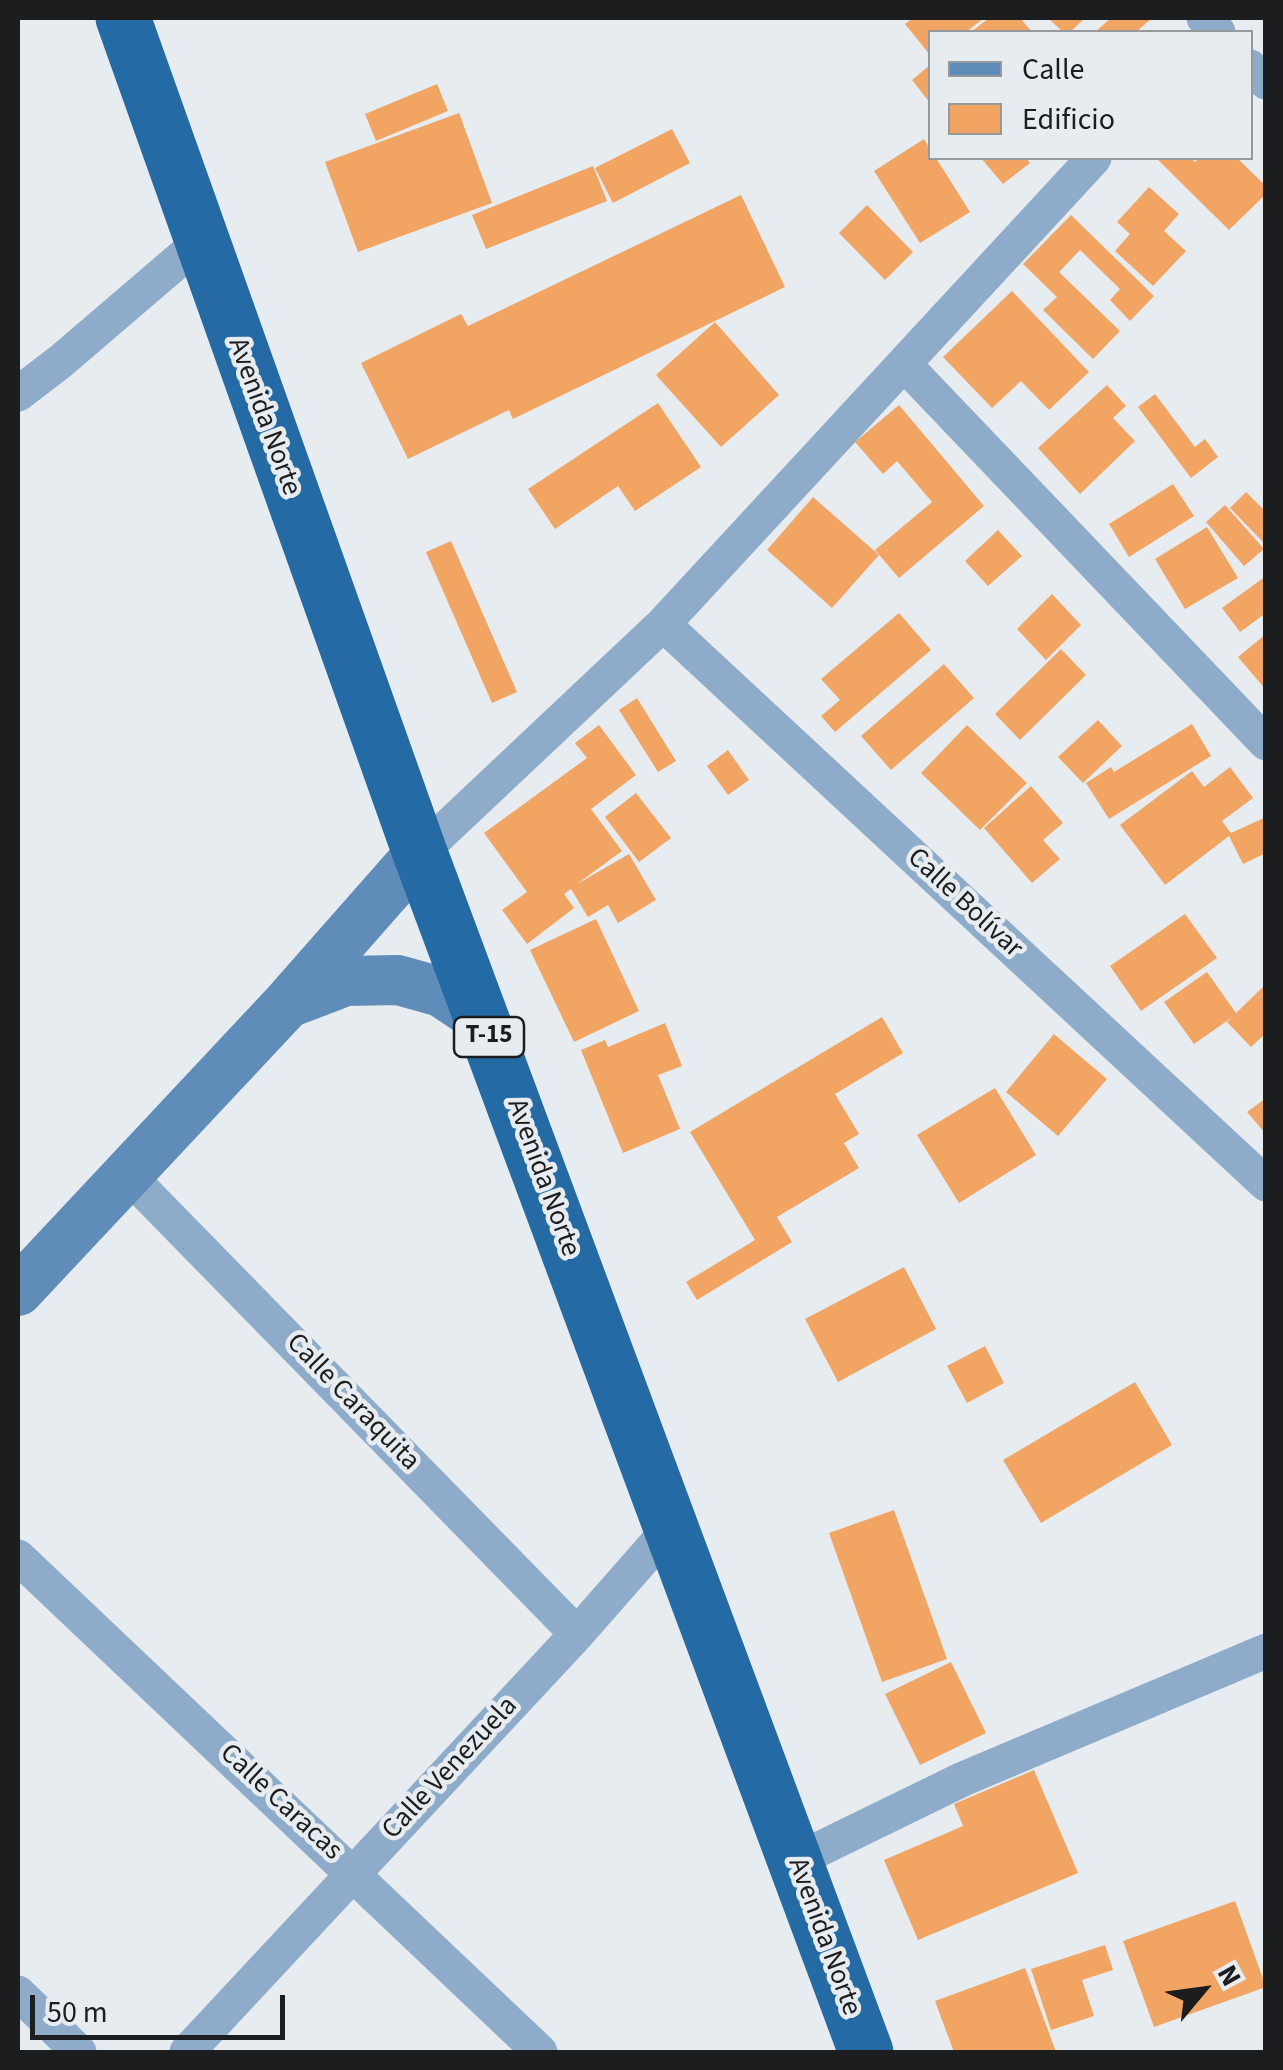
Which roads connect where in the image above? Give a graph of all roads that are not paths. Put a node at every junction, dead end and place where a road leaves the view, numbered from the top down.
1 (123, 18) edge
2 (1092, 160) edge
3 (200, 242) junction
4 (904, 364) junction
5 (18, 394) edge
6 (663, 624) junction
7 (1266, 743) edge
8 (420, 853) junction
9 (287, 1004) junction
10 (483, 1020) junction
11 (126, 1173) junction
12 (1266, 1184) edge
13 (18, 1291) edge
14 (672, 1527) junction
15 (18, 1556) edge
16 (577, 1634) junction
17 (1266, 1650) edge
18 (795, 1862) junction
19 (354, 1873) junction
20 (18, 1993) edge
21 (79, 2052) edge
22 (186, 2052) edge
23 (540, 2052) edge
24 (866, 2052) edge

1 - 3 highway, Avenida Norte / T-15
2 - 4 street
3 - 5 street
3 - 8 highway, Avenida Norte / T-15
4 - 6 street
4 - 7 street
6 - 8 street
6 - 12 street, Calle Bolívar
8 - 9 main road
8 - 10 highway, Avenida Norte / T-15
9 - 10 main road
9 - 11 main road
10 - 14 highway, Avenida Norte / T-15
11 - 13 main road
11 - 16 street, Calle Caraquita
14 - 16 street, Calle Venezuela
14 - 18 highway, Avenida Norte / T-15
15 - 19 street, Calle Caracas
16 - 19 street, Calle Venezuela
17 - 18 street
18 - 24 highway, Avenida Norte / T-15
19 - 22 street, Calle Venezuela
19 - 23 street, Calle Caracas
20 - 21 street

